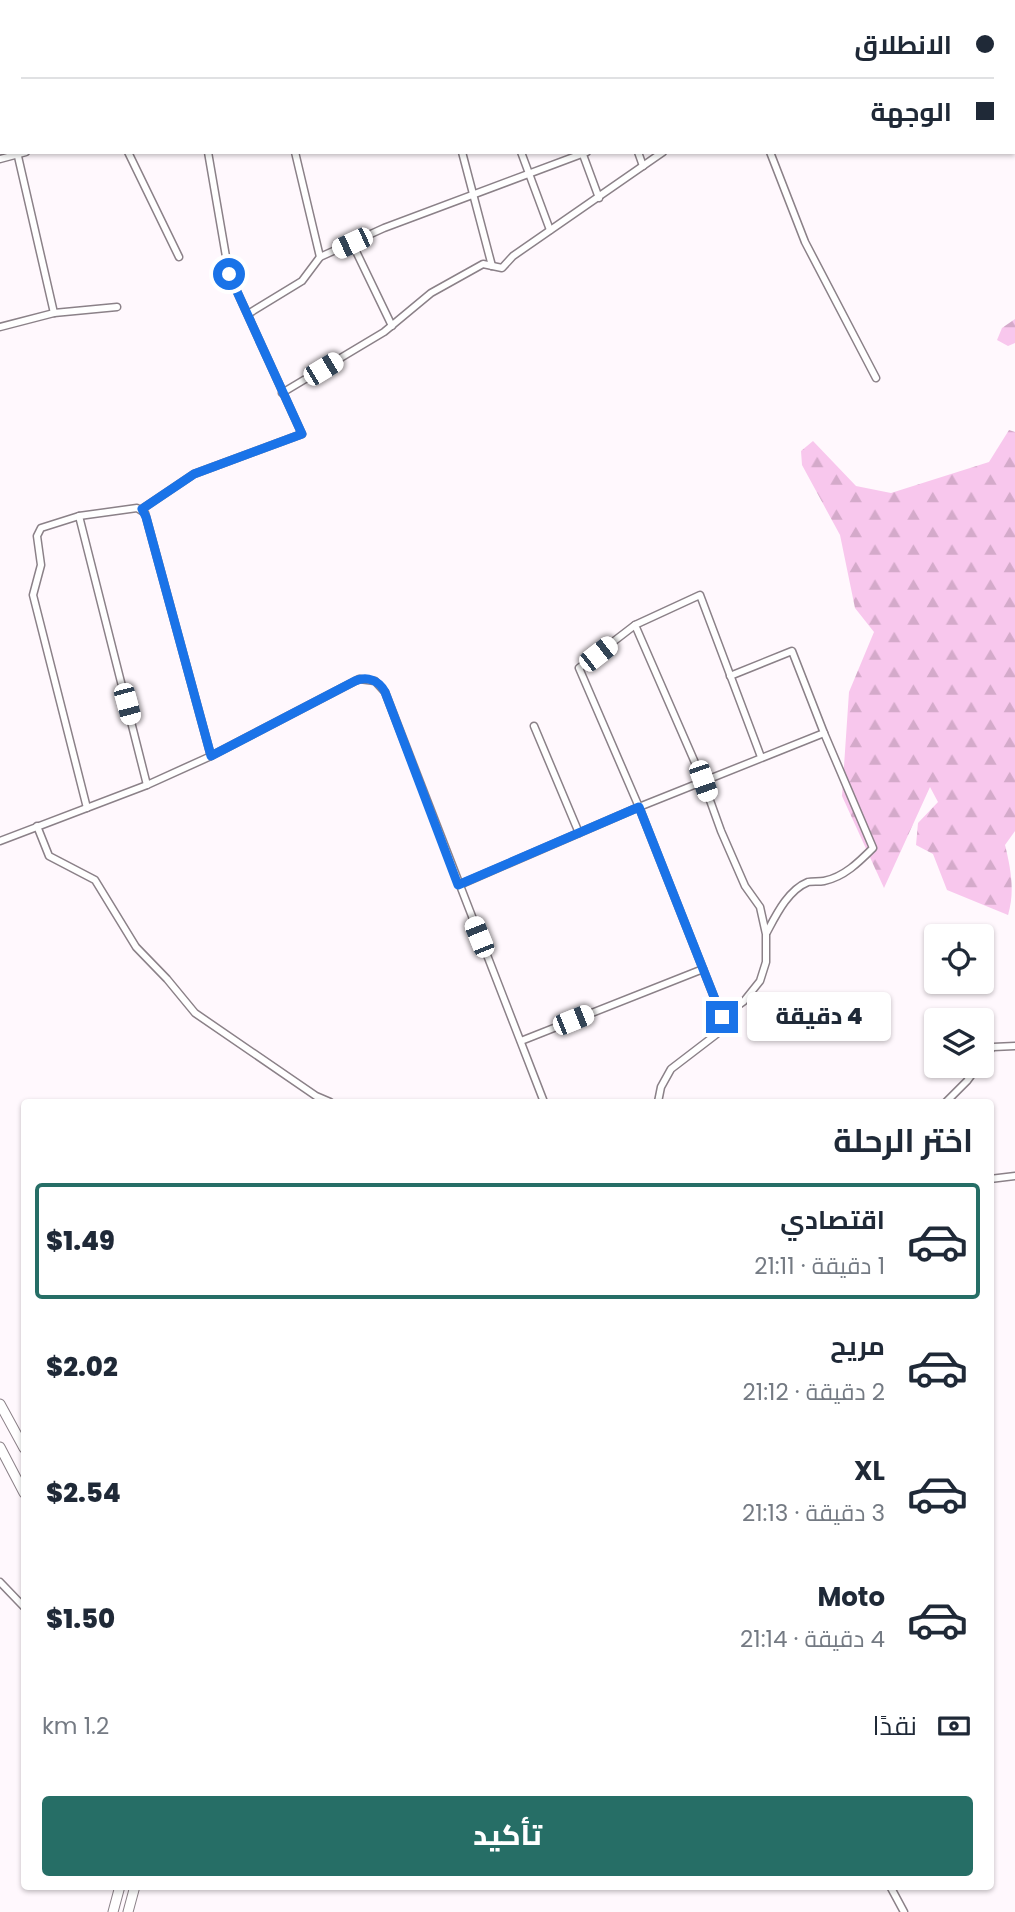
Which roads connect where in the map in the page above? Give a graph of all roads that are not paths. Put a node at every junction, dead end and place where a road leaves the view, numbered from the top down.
1 (17, 154) edge
2 (129, 154) edge
3 (208, 154) edge
4 (295, 154) edge
5 (463, 154) edge
6 (522, 154) edge
7 (580, 154) edge
8 (583, 154) edge
9 (639, 154) edge
10 (660, 154) edge
11 (771, 154) edge
12 (643, 166) junction
13 (528, 173) junction
14 (474, 194) junction
15 (598, 198) junction
16 (550, 230) junction
17 (352, 243) junction
18 (179, 257) dead end
19 (320, 257) junction
20 (492, 266) junction
21 (117, 307) dead end
22 (54, 313) junction
23 (248, 314) junction
24 (392, 326) junction
25 (0, 327) edge
26 (876, 377) dead end
27 (282, 393) junction
28 (142, 509) junction
29 (79, 516) junction
30 (635, 625) junction
31 (730, 676) junction
32 (534, 726) dead end
33 (824, 733) junction
34 (211, 756) junction
35 (761, 757) junction
36 (703, 781) junction
37 (148, 785) junction
38 (639, 807) junction
39 (87, 808) junction
40 (37, 825) junction
41 (579, 833) junction
42 (0, 841) edge
43 (458, 885) junction
44 (766, 934) junction
45 (703, 969) junction
46 (722, 1017) junction
47 (521, 1041) junction
48 (994, 1046) edge
49 (1015, 1046) edge
50 (969, 1078) edge
51 (323, 1099) edge
52 (543, 1099) edge
53 (659, 1099) edge
54 (949, 1099) edge
55 (1015, 1175) edge
56 (994, 1178) edge
57 (0, 1404) edge
58 (21, 1442) edge
59 (0, 1447) edge
60 (21, 1487) edge
61 (0, 1582) edge
62 (21, 1604) edge
63 (119, 1890) edge
64 (134, 1890) edge
65 (892, 1890) edge
66 (113, 1912) edge
67 (128, 1912) edge
68 (904, 1912) edge

1 - 22 street
2 - 18 street
3 - 23 street
4 - 19 street
5 - 14 street
6 - 13 street
7 - 13 street
8 - 15 street
9 - 12 street
10 - 12 street
11 - 26 street
12 - 15 street
13 - 14 street
13 - 16 street
14 - 17 street
14 - 20 street
15 - 16 street
16 - 20 street
17 - 19 street
17 - 24 street
19 - 23 street
20 - 24 street
21 - 22 street
22 - 25 street
23 - 27 street
24 - 27 street
27 - 28 street
28 - 29 street
28 - 34 street
29 - 37 street
29 - 39 street
30 - 31 street
30 - 36 street
30 - 38 street
31 - 33 street
31 - 35 street
32 - 41 street
33 - 35 street
33 - 44 street
34 - 37 street
34 - 43 street
35 - 36 street
36 - 38 street
36 - 44 street
37 - 39 street
38 - 41 street
38 - 45 street
39 - 40 street
40 - 42 street
40 - 51 street
41 - 43 street
43 - 47 street
44 - 46 street
45 - 46 street
45 - 47 street
46 - 53 street
47 - 52 street
48 - 49 street
50 - 54 street
55 - 56 street
57 - 58 street
59 - 60 street
61 - 62 street
63 - 66 street
64 - 67 street
65 - 68 street

